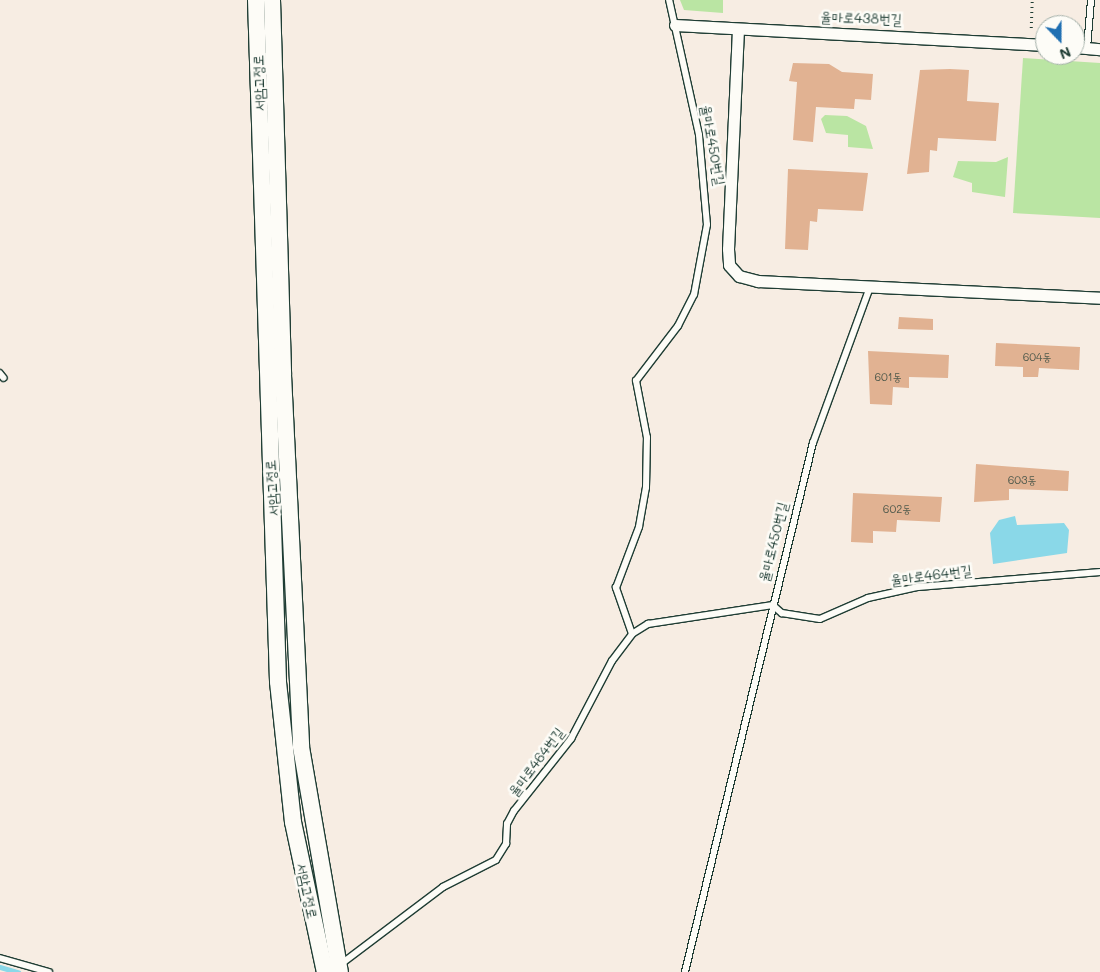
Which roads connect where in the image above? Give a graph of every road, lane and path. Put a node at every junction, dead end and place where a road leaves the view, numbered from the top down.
1 (256, 0) edge
2 (272, 0) edge
3 (669, 0) edge
4 (1032, 0) edge
5 (1091, 0) edge
6 (675, 25) junction
7 (738, 28) junction
8 (1030, 28) dead end
9 (1035, 44) edge
10 (1087, 48) joint
11 (1100, 49) edge
12 (870, 287) junction
13 (1100, 298) edge
14 (1100, 572) edge
15 (773, 605) junction
16 (632, 634) junction
17 (0, 958) edge
18 (334, 971) edge
19 (49, 972) edge
20 (685, 972) edge

1 - 18 main road, 서암고정로
2 - 18 main road, 서암고정로
3 - 6 lane, 율마로450번길
4 - 8 path
5 - 10 lane
6 - 7 street, 율마로438번길
6 - 16 lane, 율마로450번길
7 - 9 street, 율마로438번길
7 - 12 street, 율마로450번길
10 - 11 street
12 - 13 street, 율마로450번길
12 - 15 lane, 율마로450번길
14 - 15 lane, 율마로464번길
15 - 16 lane, 율마로464번길
15 - 20 lane
16 - 18 lane, 율마로464번길
17 - 19 lane

